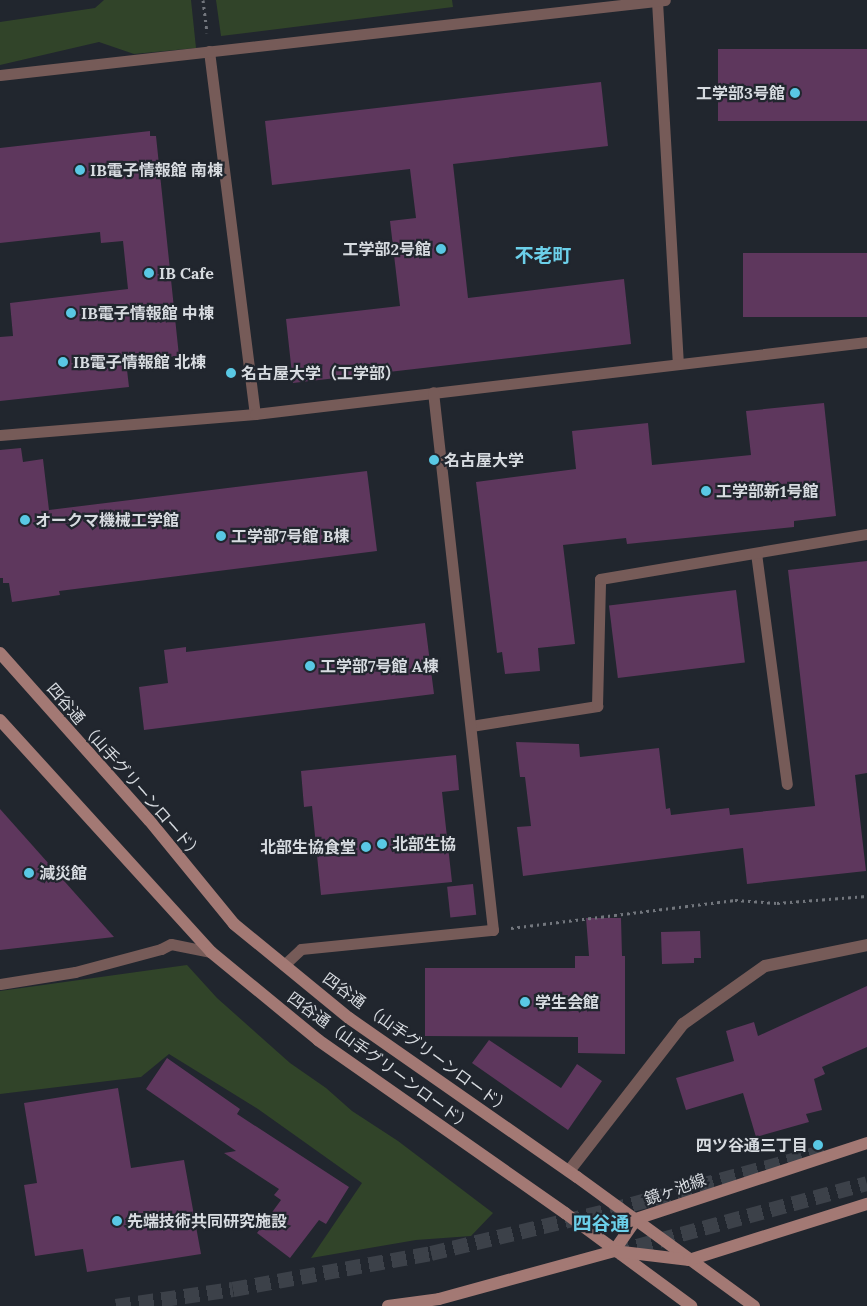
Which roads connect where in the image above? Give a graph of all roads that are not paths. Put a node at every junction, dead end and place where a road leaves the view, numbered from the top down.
1 (661, 0) edge
2 (209, 50) junction
3 (0, 75) edge
4 (867, 342) edge
5 (678, 363) junction
6 (433, 392) junction
7 (254, 414) junction
8 (0, 435) edge
9 (867, 534) edge
10 (756, 553) junction
11 (0, 653) edge
12 (0, 720) edge
13 (470, 726) junction
14 (787, 784) dead end
15 (867, 945) edge
16 (211, 952) junction
17 (284, 965) junction
18 (0, 984) edge
19 (867, 1143) edge
20 (569, 1172) junction
21 (867, 1204) edge
22 (636, 1219) junction
23 (614, 1251) junction
24 (689, 1260) junction
25 (388, 1306) edge
26 (691, 1306) edge
27 (754, 1306) edge

1 - 2 lane
1 - 5 lane
2 - 3 lane
2 - 7 lane
4 - 5 lane
5 - 6 lane
6 - 7 lane
6 - 13 lane
7 - 8 lane
9 - 10 lane
10 - 13 lane
10 - 14 lane
11 - 17 street, 四谷通 （山手グリーンロード）
12 - 16 street, 四谷通（山手グリーンロード）
13 - 17 lane
15 - 20 street
16 - 18 lane
16 - 23 street, 四谷通（山手グリーンロード）
17 - 20 street, 四谷通 （山手グリーンロード）
19 - 22 street, 鏡ヶ池線
20 - 22 street, 四谷通 （山手グリーンロード）
21 - 24 street
22 - 23 street, 鏡ヶ池線
22 - 24 street, 四谷通 （山手グリーンロード）
23 - 24 street
23 - 25 street
23 - 26 street, 四谷通（山手グリーンロード）
24 - 27 street, 四谷通 （山手グリーンロード）

